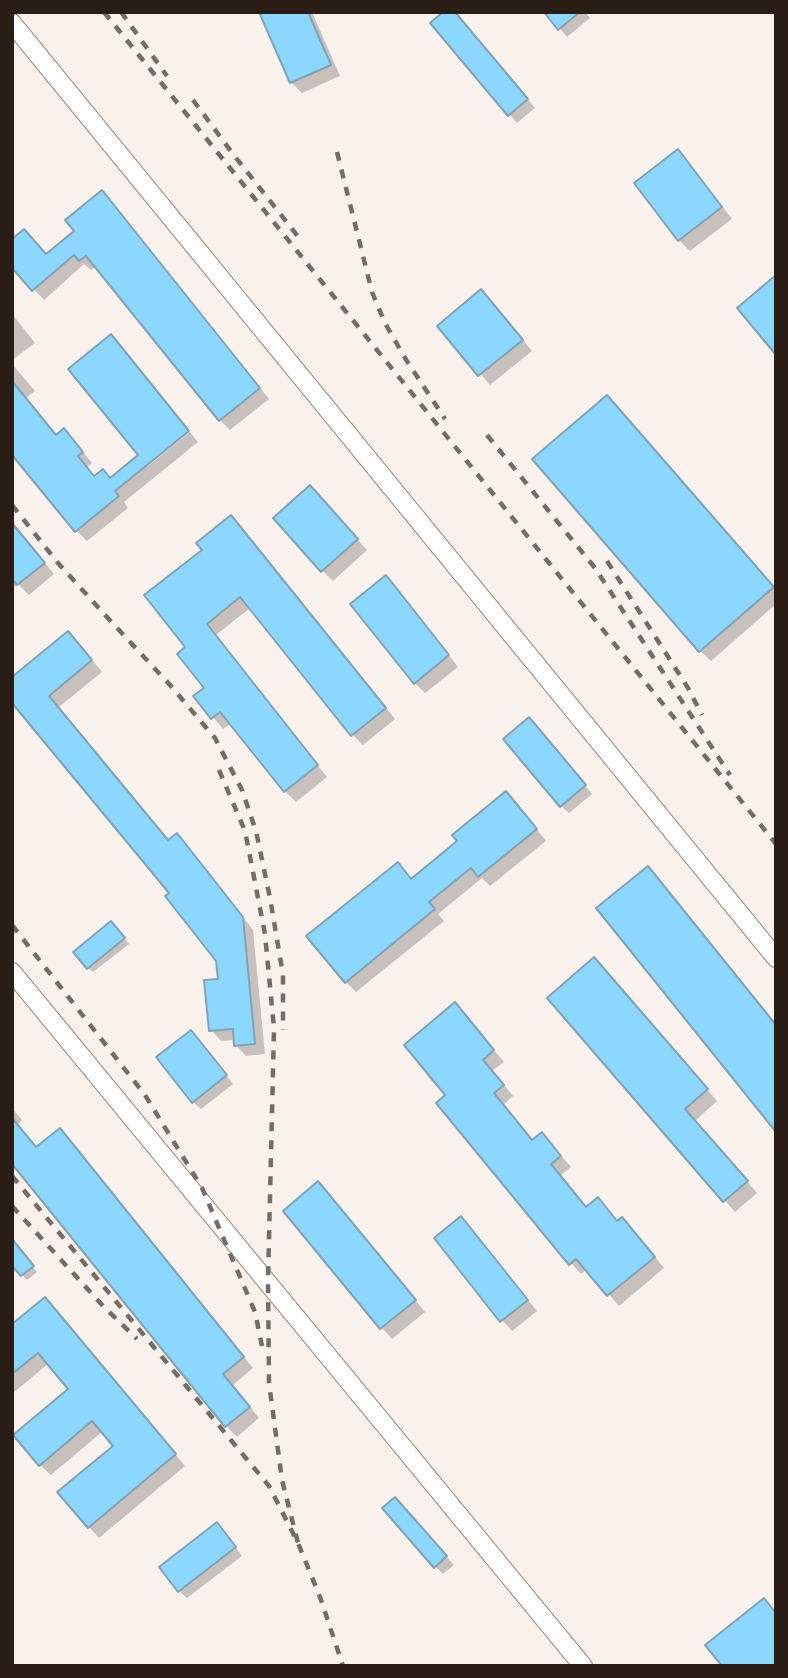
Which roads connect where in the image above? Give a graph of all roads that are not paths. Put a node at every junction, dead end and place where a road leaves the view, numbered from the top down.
1 (12, 23) edge
2 (776, 958) edge
3 (12, 972) edge
4 (583, 1666) edge

1 - 2 lane
3 - 4 lane

